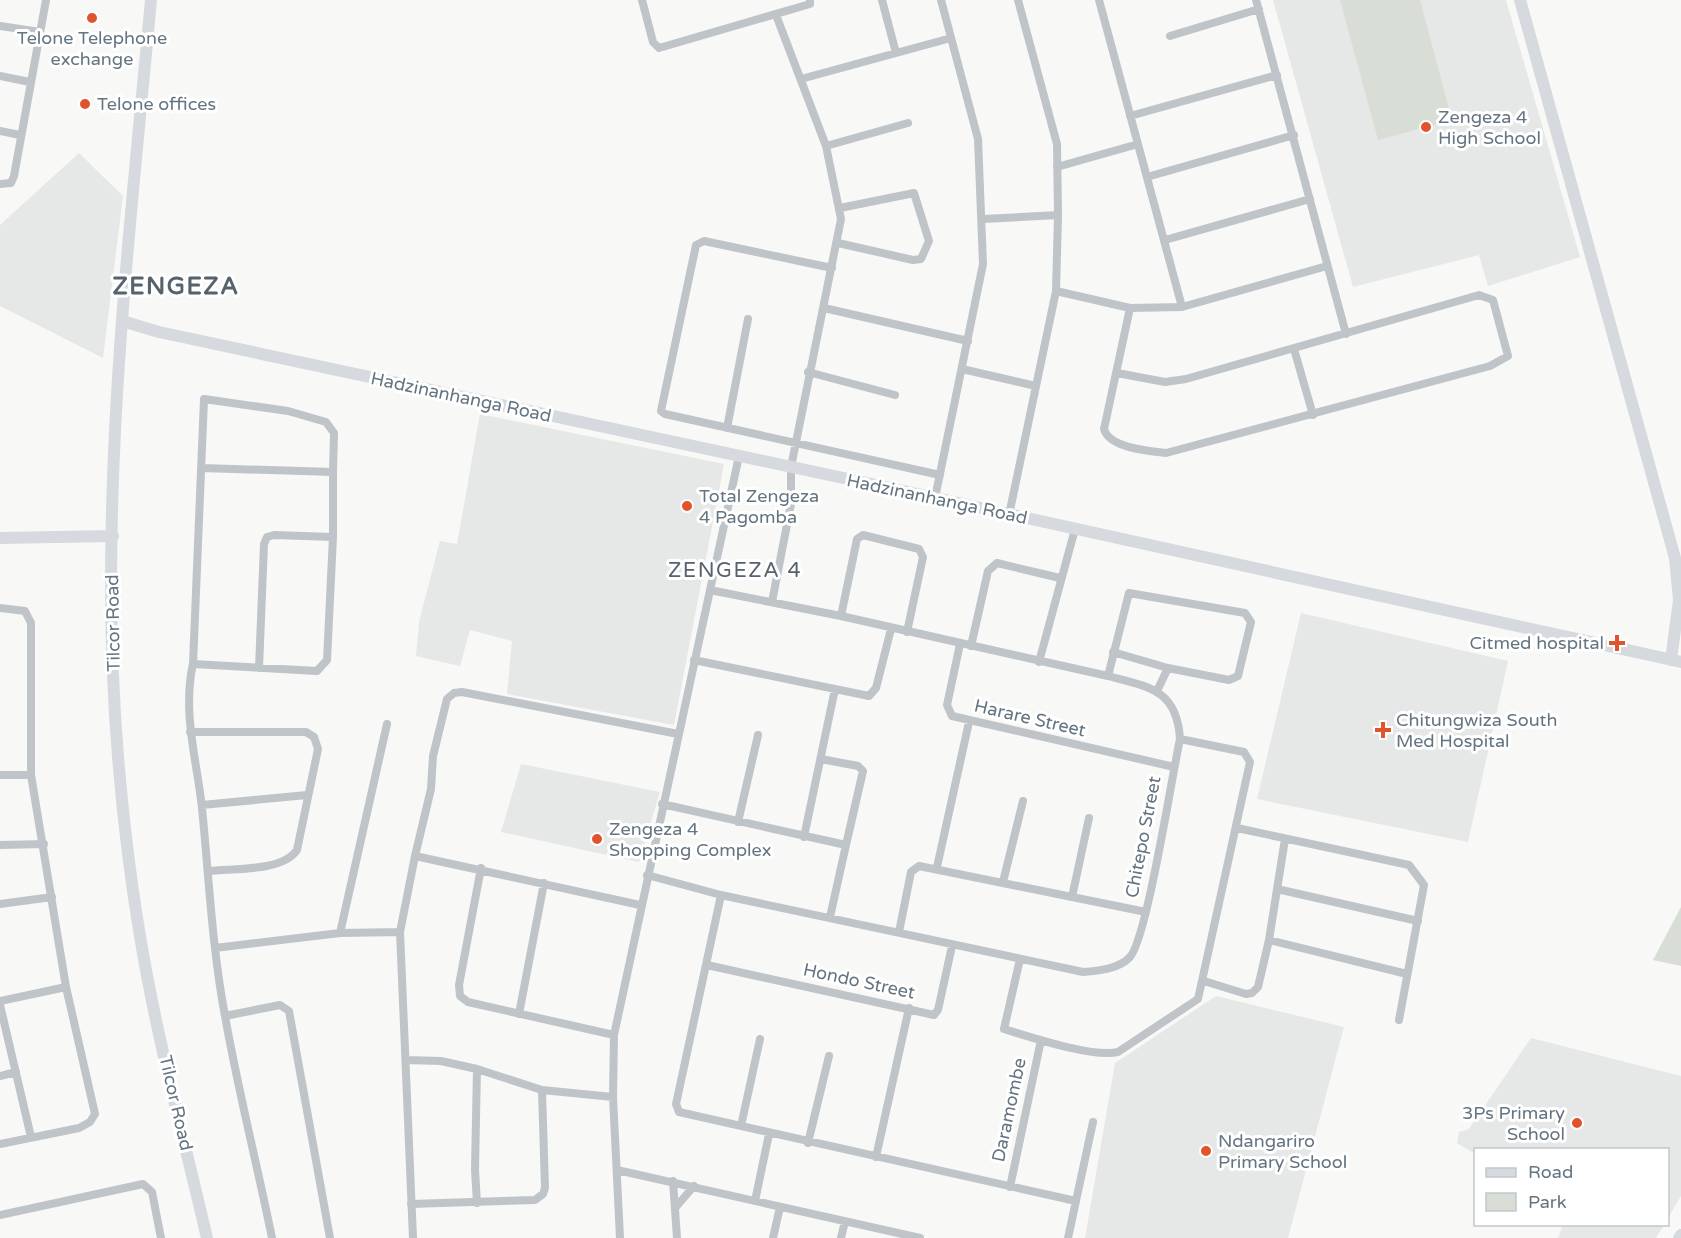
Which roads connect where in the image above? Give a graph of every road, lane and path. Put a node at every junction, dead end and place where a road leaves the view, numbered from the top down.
1 (46, 0) edge
2 (151, 0) edge
3 (642, 0) edge
4 (810, 0) edge
5 (882, 0) edge
6 (941, 0) edge
7 (1018, 0) edge
8 (1099, 0) edge
9 (1256, 0) edge
10 (1520, 0) edge
11 (1259, 9) junction
12 (776, 15) junction
13 (0, 26) edge
14 (40, 32) junction
15 (1170, 36) dead end
16 (951, 39) junction
17 (896, 53) junction
18 (1277, 75) junction
19 (0, 76) edge
20 (801, 79) junction
21 (30, 82) junction
22 (1130, 116) junction
23 (908, 123) dead end
24 (0, 131) edge
25 (20, 135) junction
26 (1293, 135) junction
27 (1138, 144) junction
28 (826, 146) junction
29 (1057, 167) junction
30 (1147, 177) junction
31 (0, 184) edge
32 (1310, 200) junction
33 (840, 208) junction
34 (1058, 215) junction
35 (983, 219) junction
36 (1165, 240) junction
37 (838, 243) junction
38 (1327, 266) junction
39 (832, 268) junction
40 (1056, 291) junction
41 (1182, 307) junction
42 (824, 308) junction
43 (1130, 308) junction
44 (748, 319) dead end
45 (122, 321) junction
46 (1346, 334) junction
47 (968, 341) junction
48 (1294, 349) junction
49 (962, 369) junction
50 (808, 372) junction
51 (1117, 373) junction
52 (1036, 386) junction
53 (895, 395) dead end
54 (1313, 415) junction
55 (727, 428) junction
56 (795, 442) junction
57 (739, 456) junction
58 (791, 467) junction
59 (202, 468) junction
60 (333, 472) junction
61 (940, 475) junction
62 (935, 498) junction
63 (1009, 515) junction
64 (1075, 529) junction
65 (113, 536) junction
66 (333, 537) junction
67 (0, 538) edge
68 (1060, 578) junction
69 (710, 590) junction
70 (772, 602) junction
71 (0, 608) edge
72 (841, 616) junction
73 (891, 629) junction
74 (907, 632) junction
75 (960, 644) junction
76 (971, 646) junction
77 (1113, 652) junction
78 (694, 660) junction
79 (1676, 661) edge
80 (1039, 662) junction
81 (193, 664) junction
82 (260, 668) junction
83 (1168, 668) junction
84 (1108, 676) junction
85 (835, 689) junction
86 (1157, 692) junction
87 (969, 722) junction
88 (387, 724) dead end
89 (190, 732) junction
90 (678, 734) junction
91 (758, 735) dead end
92 (1180, 739) junction
93 (821, 759) junction
94 (1174, 767) junction
95 (0, 775) edge
96 (31, 775) junction
97 (307, 795) junction
98 (1023, 801) dead end
99 (662, 804) junction
100 (202, 805) junction
101 (1089, 818) dead end
102 (738, 822) junction
103 (1237, 828) junction
104 (804, 837) junction
105 (1285, 839) junction
106 (44, 844) junction
107 (0, 845) edge
108 (846, 845) junction
109 (415, 856) junction
110 (937, 867) junction
111 (481, 868) junction
112 (208, 871) junction
113 (647, 875) junction
114 (1003, 882) junction
115 (544, 883) junction
116 (1277, 889) junction
117 (721, 895) junction
118 (52, 897) junction
119 (1072, 897) junction
120 (0, 904) edge
121 (640, 905) junction
122 (1146, 912) junction
123 (830, 917) junction
124 (1418, 921) junction
125 (400, 932) junction
126 (899, 932) junction
127 (340, 933) junction
128 (1269, 940) junction
129 (952, 946) junction
130 (215, 948) junction
131 (1020, 958) junction
132 (707, 965) junction
133 (1407, 974) junction
134 (1204, 981) junction
135 (66, 987) junction
136 (0, 1003) edge
137 (909, 1008) junction
138 (519, 1014) junction
139 (225, 1016) junction
140 (1399, 1020) dead end
141 (614, 1035) junction
142 (760, 1039) dead end
143 (1041, 1040) junction
144 (829, 1056) dead end
145 (406, 1060) junction
146 (477, 1069) junction
147 (16, 1072) junction
148 (0, 1076) edge
149 (542, 1090) junction
150 (613, 1097) junction
151 (1093, 1122) dead end
152 (741, 1126) junction
153 (769, 1134) junction
154 (31, 1137) junction
155 (808, 1143) junction
156 (0, 1144) edge
157 (876, 1157) junction
158 (617, 1170) junction
159 (673, 1181) junction
160 (693, 1186) junction
161 (1010, 1187) junction
162 (755, 1201) junction
163 (1076, 1201) junction
164 (477, 1203) junction
165 (411, 1204) junction
166 (780, 1207) junction
167 (675, 1208) junction
168 (0, 1215) edge
169 (845, 1221) junction
170 (162, 1238) edge
171 (207, 1238) edge
172 (272, 1238) edge
173 (330, 1238) edge
174 (413, 1238) edge
175 (620, 1238) edge
176 (677, 1238) edge
177 (773, 1238) edge
178 (841, 1238) edge
179 (916, 1238) edge
180 (1068, 1238) edge

1 - 14 street
2 - 45 street, Tilcor Road
3 - 12 street
4 - 12 street
5 - 17 street
6 - 16 street
7 - 29 street
8 - 22 street
9 - 11 street
10 - 79 street
11 - 15 street
11 - 18 street
12 - 20 street
13 - 14 street
14 - 21 street
16 - 17 street
16 - 35 street
17 - 20 street
18 - 22 street
18 - 26 street
19 - 21 street
20 - 28 street
21 - 25 street
22 - 27 street
23 - 28 street
24 - 25 street
25 - 31 street
26 - 30 street
26 - 32 street
27 - 29 street
27 - 30 street
28 - 33 street
29 - 34 street
30 - 36 street
32 - 36 street
32 - 38 street
33 - 37 street
33 - 37 street
34 - 35 street
34 - 40 street
35 - 47 street
36 - 41 street
37 - 39 street
38 - 41 street
38 - 46 street
39 - 42 street
39 - 55 street
40 - 43 street
40 - 52 street
41 - 43 street
42 - 47 street
42 - 50 street
43 - 51 street
44 - 55 street
45 - 57 street, Hadzinanhanga Road
45 - 65 street, Tilcor Road
46 - 48 street
46 - 54 street
47 - 49 street
48 - 51 street
48 - 54 street
49 - 52 street
49 - 61 street
50 - 53 street
50 - 56 street
51 - 54 street
52 - 63 street
55 - 56 street
56 - 58 street
56 - 61 street
57 - 58 street, Hadzinanhanga Road
57 - 69 street
58 - 62 street, Hadzinanhanga Road
58 - 70 street
59 - 60 street
59 - 60 street
59 - 81 street
60 - 66 street
61 - 62 street
62 - 63 street, Hadzinanhanga Road
63 - 64 street, Hadzinanhanga Road
64 - 68 street
64 - 79 street, Hadzinanhanga Road
65 - 67 street
65 - 171 street, Tilcor Road
66 - 82 street
66 - 82 street
68 - 76 street
68 - 80 street
69 - 70 street, Chitepo Street
69 - 78 street
70 - 72 street, Chitepo Street
71 - 96 street
72 - 73 street, Chitepo Street
72 - 74 street
73 - 74 street, Chitepo Street
73 - 85 street
74 - 75 street, Chitepo Street
75 - 76 street, Chitepo Street
75 - 87 street, Harare Street
76 - 80 street, Chitepo Street
77 - 83 street
77 - 83 street
77 - 84 street
78 - 85 street
78 - 90 street
80 - 84 street, Chitepo Street
81 - 82 street
81 - 89 street
83 - 86 street
84 - 86 street, Chitepo Street
85 - 93 street
86 - 92 street, Chitepo Street
87 - 94 street, Harare Street
87 - 110 street
88 - 127 street
89 - 97 street
89 - 100 street
90 - 99 street
90 - 109 street
91 - 102 street
92 - 94 street, Chitepo Street
92 - 103 street
93 - 104 street
93 - 108 street
94 - 122 street, Chitepo Street
95 - 96 street
96 - 106 street
97 - 100 street
97 - 112 street
98 - 114 street
99 - 102 street
99 - 113 street
100 - 112 street
101 - 119 street
102 - 104 street
103 - 105 street
103 - 134 street
104 - 108 street
105 - 116 street
105 - 124 street
106 - 107 street
106 - 118 street
108 - 123 street
109 - 111 street
109 - 125 street
110 - 114 street
110 - 126 street
111 - 115 street
111 - 138 street
112 - 130 street
113 - 117 street, Chitepo Street
113 - 121 street
114 - 119 street
115 - 121 street
115 - 138 street
116 - 124 street
116 - 128 street
117 - 123 street, Chitepo Street
117 - 132 street
118 - 120 street
118 - 135 street
119 - 122 street
121 - 141 street
122 - 131 street, Chitepo Street
123 - 126 street, Chitepo Street
124 - 133 street
125 - 127 street
125 - 145 street
126 - 129 street, Chitepo Street
127 - 130 street
128 - 133 street
128 - 134 street
129 - 131 street, Chitepo Street
129 - 137 street, Hondo Street
130 - 139 street
131 - 143 street
132 - 137 street, Hondo Street
132 - 152 street
133 - 140 street
134 - 143 street
135 - 136 street
135 - 154 street
136 - 147 street
137 - 157 street
138 - 141 street
139 - 172 street
139 - 173 street
141 - 150 street
142 - 152 street
143 - 161 street, Daramombe
144 - 155 street
145 - 146 street
145 - 165 street
146 - 149 street
146 - 164 street
147 - 148 street
147 - 154 street
149 - 150 street
149 - 164 street
150 - 158 street
151 - 163 street
152 - 153 street
153 - 155 street
153 - 162 street
154 - 156 street
155 - 157 street
157 - 161 street
158 - 159 street
158 - 175 street
159 - 160 street
159 - 167 street
160 - 162 street
160 - 167 street
161 - 163 street
162 - 166 street
163 - 180 street
164 - 165 street
165 - 174 street
166 - 169 street
166 - 177 street
167 - 176 street
168 - 170 street
169 - 178 street
169 - 179 street

